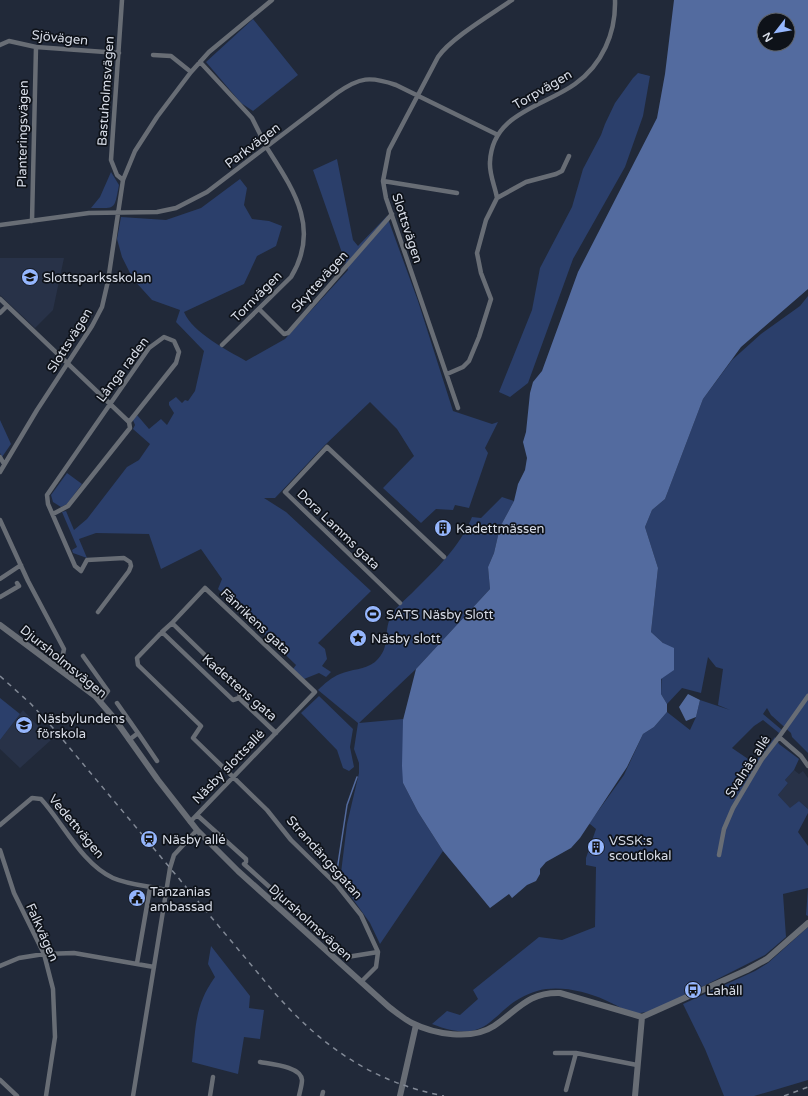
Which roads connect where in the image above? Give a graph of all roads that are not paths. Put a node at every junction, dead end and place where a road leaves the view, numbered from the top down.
1 (122, 0) edge
2 (272, 0) edge
3 (512, 0) edge
4 (616, 0) edge
5 (0, 45) edge
6 (36, 46) junction
7 (119, 53) junction
8 (153, 55) dead end
9 (200, 62) junction
10 (191, 72) junction
11 (417, 95) junction
12 (498, 135) junction
13 (262, 138) dead end
14 (267, 148) junction
15 (570, 156) dead end
16 (123, 180) junction
17 (383, 181) junction
18 (457, 193) dead end
19 (497, 198) junction
20 (118, 212) junction
21 (392, 214) junction
22 (32, 221) junction
23 (0, 225) edge
24 (0, 299) edge
25 (7, 306) junction
26 (260, 310) junction
27 (0, 313) edge
28 (222, 345) dead end
29 (68, 364) junction
30 (446, 374) junction
31 (109, 404) junction
32 (458, 408) dead end
33 (130, 422) junction
34 (0, 457) edge
35 (4, 464) junction
36 (0, 472) edge
37 (53, 514) junction
38 (0, 520) edge
39 (444, 557) dead end
40 (21, 565) junction
41 (0, 579) edge
42 (17, 583) dead end
43 (0, 597) edge
44 (400, 603) dead end
45 (98, 612) dead end
46 (172, 623) junction
47 (0, 624) edge
48 (162, 632) junction
49 (83, 656) dead end
50 (60, 669) junction
51 (316, 692) joint
52 (808, 696) edge
53 (239, 698) junction
54 (100, 702) junction
55 (117, 703) dead end
56 (138, 733) junction
57 (276, 733) junction
58 (779, 737) junction
59 (129, 740) junction
60 (157, 761) dead end
61 (808, 766) edge
62 (234, 776) junction
63 (197, 815) junction
64 (190, 822) junction
65 (0, 825) edge
66 (197, 830) junction
67 (0, 850) edge
68 (719, 855) dead end
69 (150, 888) junction
70 (166, 890) junction
71 (808, 923) edge
72 (378, 952) junction
73 (44, 954) junction
74 (137, 963) junction
75 (0, 966) edge
76 (154, 967) junction
77 (361, 982) junction
78 (642, 1017) junction
79 (416, 1025) junction
80 (555, 1053) dead end
81 (576, 1053) junction
82 (260, 1062) dead end
83 (638, 1065) junction
84 (213, 1077) dead end
85 (0, 1080) edge
86 (566, 1090) dead end
87 (17, 1096) edge
88 (46, 1096) edge
89 (133, 1096) edge
90 (210, 1096) edge
91 (300, 1096) edge
92 (400, 1096) edge
93 (635, 1096) edge

1 - 7 street, Bastuholmsvägen
2 - 9 street, Slottsvägen
3 - 11 street, Slottsvägen
4 - 12 street, Torpvägen
5 - 6 street, Sjövägen
6 - 7 street, Sjövägen
6 - 22 street, Planteringsvägen
7 - 16 street, Bastuholmsvägen
8 - 10 street
9 - 10 street, Slottsvägen
9 - 13 street
10 - 16 street, Slottsvägen
11 - 12 street, Parkvägen
11 - 14 street, Parkvägen
11 - 17 street, Slottsvägen
12 - 19 street, Torpvägen
14 - 20 street, Parkvägen
14 - 26 street, Tornvägen
15 - 19 street
16 - 20 street, Slottsvägen
17 - 18 street
17 - 21 street, Slottsvägen
19 - 30 street
20 - 22 street, Parkvägen
20 - 29 street, Slottsvägen
21 - 26 street, Skyttevägen
21 - 30 street, Slottsvägen
22 - 23 street, Parkvägen
24 - 25 street
25 - 27 street
25 - 29 street
26 - 28 street, Tornvägen
29 - 31 street
29 - 35 street, Slottsvägen
30 - 32 street, Slottsvägen
31 - 33 street
31 - 33 street, Långa raden
31 - 37 street, Långa raden
33 - 37 street, Långa raden
34 - 35 street
35 - 36 street, Slottsvägen
37 - 45 street, Långa raden
38 - 40 street
39 - 44 street, Dora Lamms gata
40 - 41 street
40 - 50 street
42 - 43 street
46 - 48 street
46 - 51 street, Fänrikens gata
46 - 53 street
47 - 50 street, Djursholmsvägen
48 - 53 street, Kadettens gata
48 - 62 street
49 - 54 street
50 - 54 street, Djursholmsvägen
51 - 57 street, Näsby slottsallé
52 - 58 street, Svalnäs allé
53 - 57 street, Kadettens gata
54 - 59 street, Djursholmsvägen
55 - 56 street
56 - 59 street
56 - 60 street
57 - 62 street, Näsby slottsallé
58 - 61 street
58 - 68 street, Svalnäs allé
59 - 64 street, Djursholmsvägen
62 - 63 street, Näsby slottsallé
62 - 72 street, Strandängsgatan
63 - 64 street, Näsby slottsallé
63 - 72 street
64 - 66 street, Djursholmsvägen
65 - 69 street, Vedettvägen
66 - 70 street
66 - 77 street, Djursholmsvägen
67 - 73 street, Falkvägen
69 - 70 street, Vedettvägen
69 - 74 street
70 - 76 street
71 - 78 street
72 - 77 street
73 - 74 street
73 - 75 street
73 - 88 street, Falkvägen
74 - 76 street
76 - 89 street
77 - 79 street, Djursholmsvägen
78 - 79 street, Djursholmsvägen
78 - 83 street
79 - 92 street
80 - 81 street
81 - 83 street
81 - 86 street
82 - 91 street
83 - 93 street
84 - 90 street
85 - 87 street

